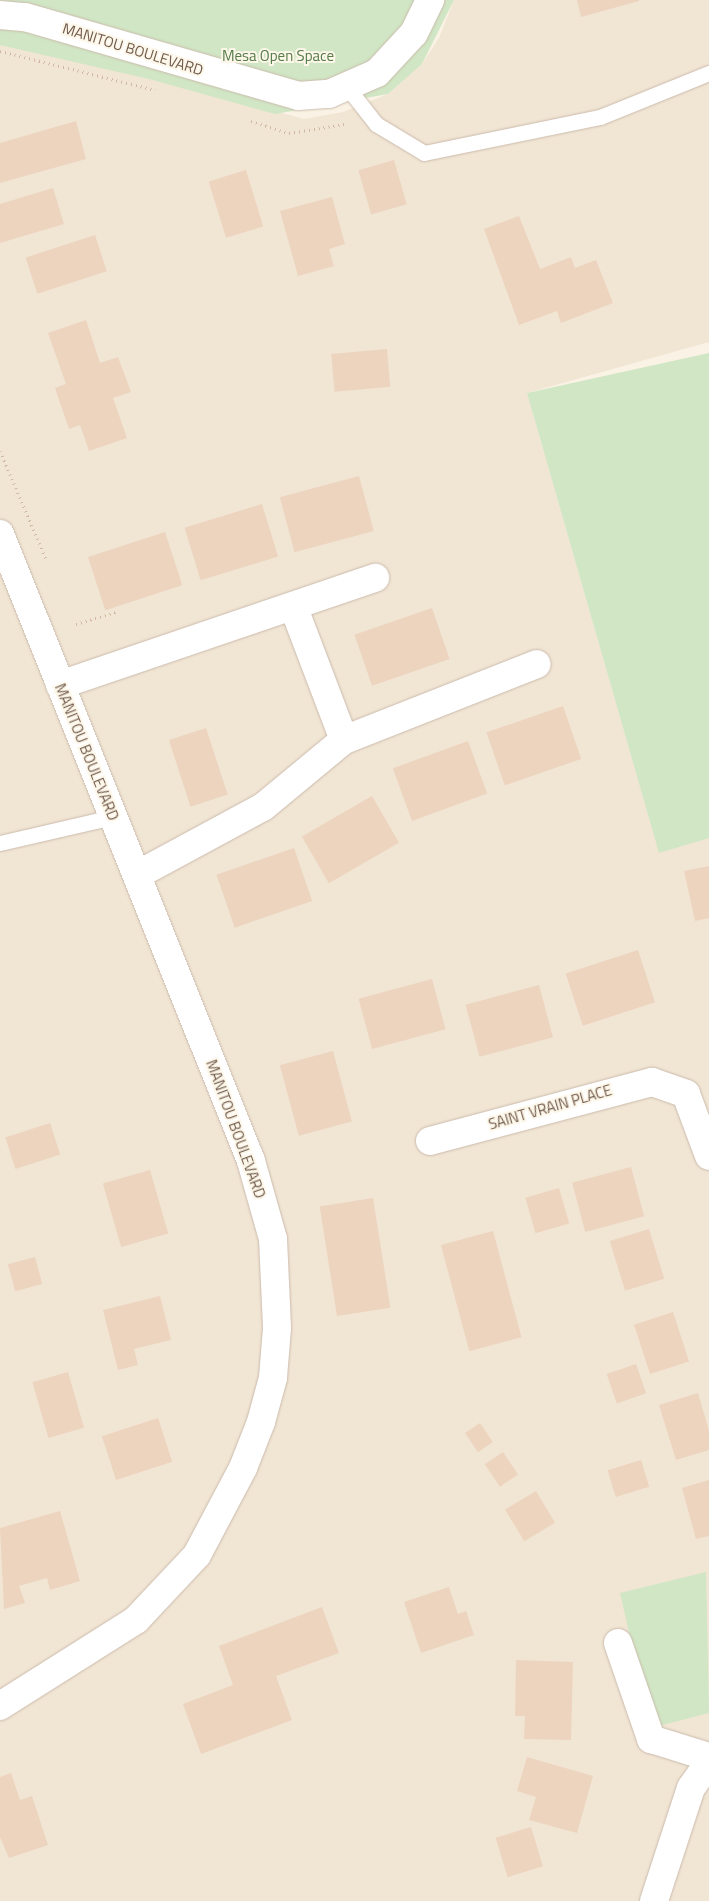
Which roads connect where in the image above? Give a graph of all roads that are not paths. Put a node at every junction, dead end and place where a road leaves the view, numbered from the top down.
1 (430, 0) edge
2 (0, 14) edge
3 (709, 73) edge
4 (347, 87) junction
5 (0, 534) edge
6 (375, 578) dead end
7 (293, 606) junction
8 (537, 664) dead end
9 (60, 685) junction
10 (344, 740) junction
11 (113, 817) junction
12 (0, 844) edge
13 (137, 875) junction
14 (430, 1141) dead end
15 (709, 1156) edge
16 (618, 1643) dead end
17 (0, 1706) edge
18 (709, 1758) edge
19 (709, 1762) edge
20 (654, 1901) edge

1 - 4 street, MANITOU BOULEVARD
2 - 4 street, MANITOU BOULEVARD
3 - 4 lane
5 - 9 street, MANITOU BOULEVARD
6 - 7 street
7 - 9 street
7 - 10 street
8 - 10 street
9 - 11 street, MANITOU BOULEVARD
10 - 13 street
11 - 12 lane
11 - 13 street, MANITOU BOULEVARD
13 - 17 street, MANITOU BOULEVARD
14 - 15 street, SAINT VRAIN PLACE
16 - 18 street
19 - 20 street

